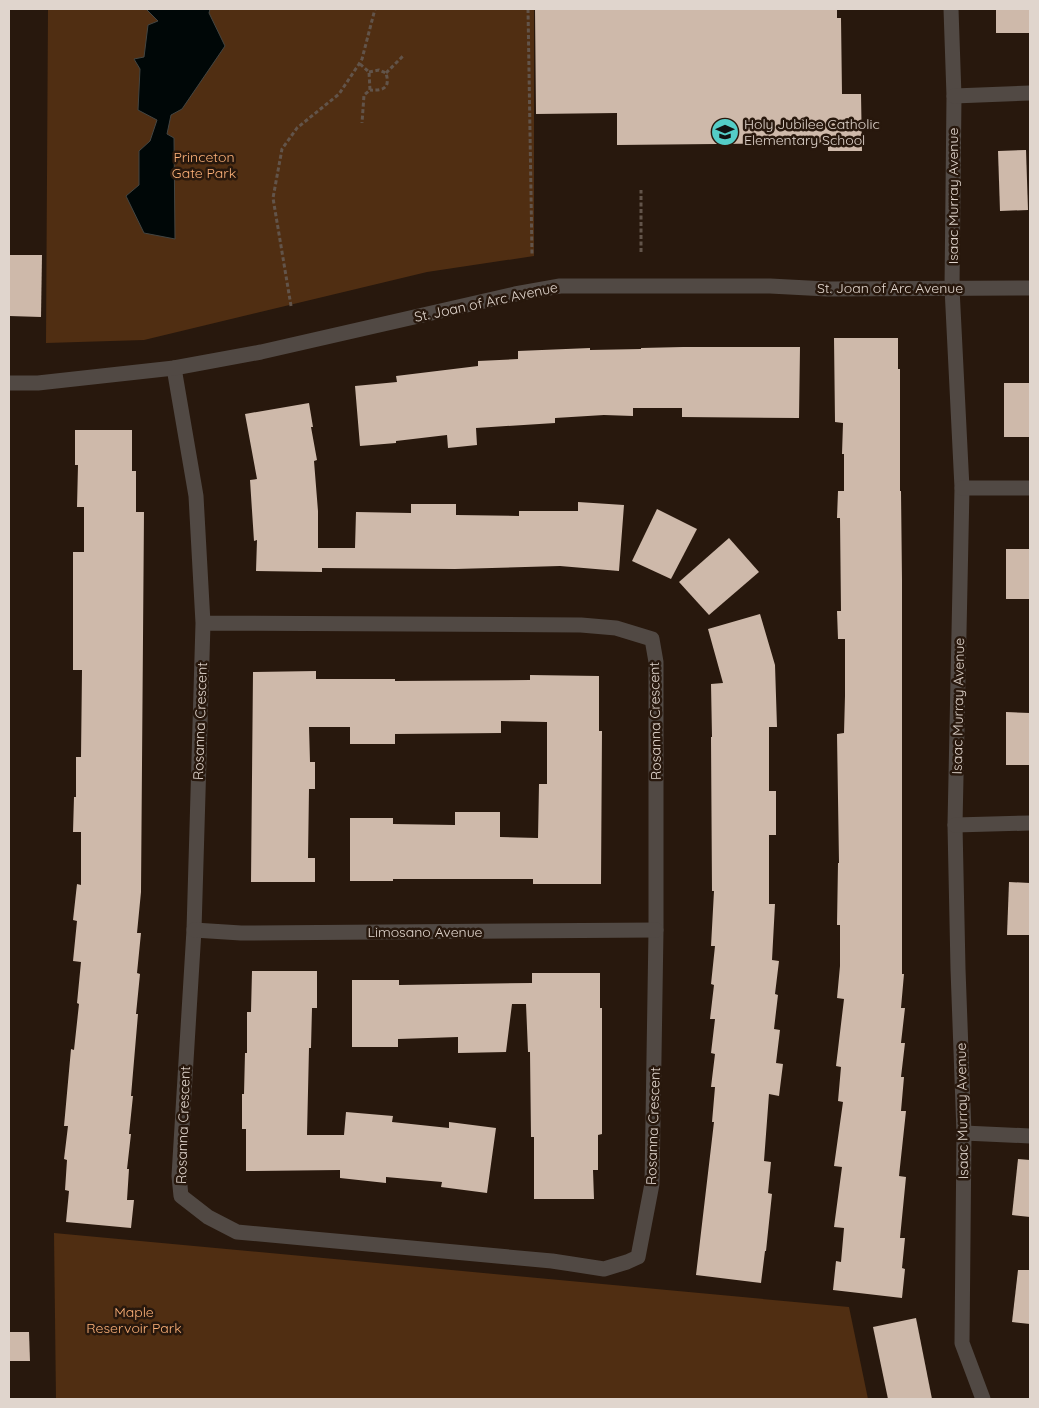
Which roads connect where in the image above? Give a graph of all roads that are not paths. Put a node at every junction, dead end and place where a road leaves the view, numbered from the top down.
1 (952, 9) edge
2 (1030, 93) edge
3 (954, 96) junction
4 (952, 288) junction
5 (1030, 288) edge
6 (174, 368) junction
7 (9, 383) edge
8 (962, 488) junction
9 (1030, 488) edge
10 (203, 623) junction
11 (1030, 823) edge
12 (955, 825) junction
13 (194, 930) junction
14 (656, 930) junction
15 (964, 1133) junction
16 (1030, 1136) edge
17 (983, 1399) edge

1 - 3 street, Isaac Murray Avenue
2 - 3 street
3 - 4 street, Isaac Murray Avenue
4 - 5 street, St. Joan of Arc Avenue
4 - 6 street, St. Joan of Arc Avenue
4 - 8 street, Isaac Murray Avenue
6 - 7 street, St. Joan of Arc Avenue
6 - 10 street, Rosanna Crescent
8 - 9 street
8 - 12 street, Isaac Murray Avenue
10 - 13 street, Rosanna Crescent
10 - 14 street, Rosanna Crescent
11 - 12 street
12 - 15 street, Isaac Murray Avenue
13 - 14 street, Limosano Avenue
13 - 14 street, Rosanna Crescent
15 - 16 street
15 - 17 street, Isaac Murray Avenue

